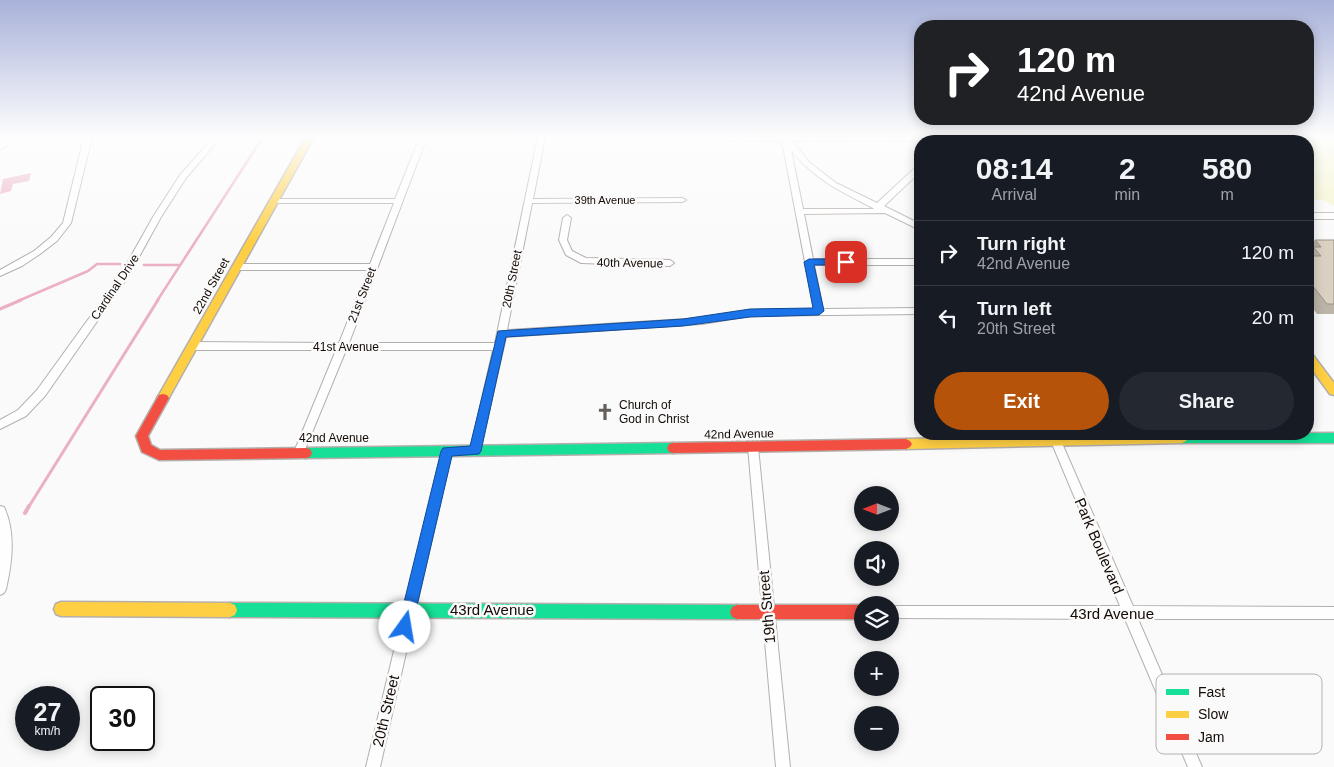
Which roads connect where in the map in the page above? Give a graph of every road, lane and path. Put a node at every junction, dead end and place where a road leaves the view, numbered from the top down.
1 (79, 173) edge
2 (186, 173) edge
3 (289, 173) edge
4 (409, 173) edge
5 (534, 173) edge
6 (792, 173) edge
7 (815, 173) edge
8 (914, 174) edge
9 (682, 200) dead end
10 (273, 201) junction
11 (398, 201) junction
12 (528, 201) junction
13 (881, 210) junction
14 (799, 211) junction
15 (1314, 216) edge
16 (1334, 216) edge
17 (567, 218) dead end
18 (914, 224) edge
19 (809, 262) junction
20 (914, 262) edge
21 (670, 264) dead end
22 (237, 267) junction
23 (373, 267) junction
24 (2, 270) edge
25 (819, 311) junction
26 (914, 311) edge
27 (501, 334) junction
28 (193, 346) junction
29 (499, 347) junction
30 (342, 348) junction
31 (1314, 365) edge
32 (1334, 391) edge
33 (0, 425) edge
34 (1314, 438) edge
35 (1334, 438) edge
36 (964, 440) edge
37 (1055, 440) edge
38 (753, 447) junction
39 (146, 448) joint
40 (448, 451) junction
41 (475, 451) junction
42 (299, 452) junction
43 (0, 511) edge
44 (3, 554) edge
45 (0, 589) edge
46 (61, 609) dead end
47 (409, 609) junction
48 (767, 612) junction
49 (854, 612) edge
50 (899, 612) edge
51 (1128, 614) junction
52 (1334, 614) edge
53 (1156, 678) edge
54 (1189, 754) edge
55 (372, 767) edge
56 (783, 767) edge
57 (1195, 767) edge

1 - 24 street
2 - 33 street, Cardinal Drive
3 - 10 street, 22nd Street
4 - 11 street, 21st Street
5 - 12 street, 20th Street
6 - 14 street
7 - 13 street
8 - 13 street
9 - 12 street, 39th Avenue
10 - 11 street
10 - 22 street, 22nd Street
11 - 23 street, 21st Street
12 - 27 street, 20th Street
13 - 14 street
13 - 18 street
14 - 19 street
15 - 16 street
17 - 21 street, 40th Avenue
19 - 20 street
19 - 25 street
22 - 23 street
22 - 28 street, 22nd Street
23 - 30 street, 21st Street
25 - 26 street
25 - 27 street
27 - 29 street, 20th Street
28 - 30 street, 41st Avenue
28 - 39 street, 22nd Street
29 - 30 street, 41st Avenue
29 - 41 street, 20th Street
30 - 42 street, 21st Street
31 - 32 street
34 - 35 street, 42nd Avenue
36 - 38 street, 42nd Avenue
37 - 51 street, Park Boulevard
38 - 41 street, 42nd Avenue
38 - 48 street, 19th Street
39 - 42 street, 42nd Avenue
40 - 41 street, 42nd Avenue
40 - 42 street, 42nd Avenue
40 - 47 street, 20th Street
43 - 44 street
44 - 45 street
46 - 47 street, 43rd Avenue
47 - 48 street, 43rd Avenue
47 - 55 street, 20th Street
48 - 49 street, 43rd Avenue
48 - 56 street, 19th Street
50 - 51 street, 43rd Avenue
51 - 52 street, 43rd Avenue
51 - 53 street, Park Boulevard
54 - 57 street, Park Boulevard

